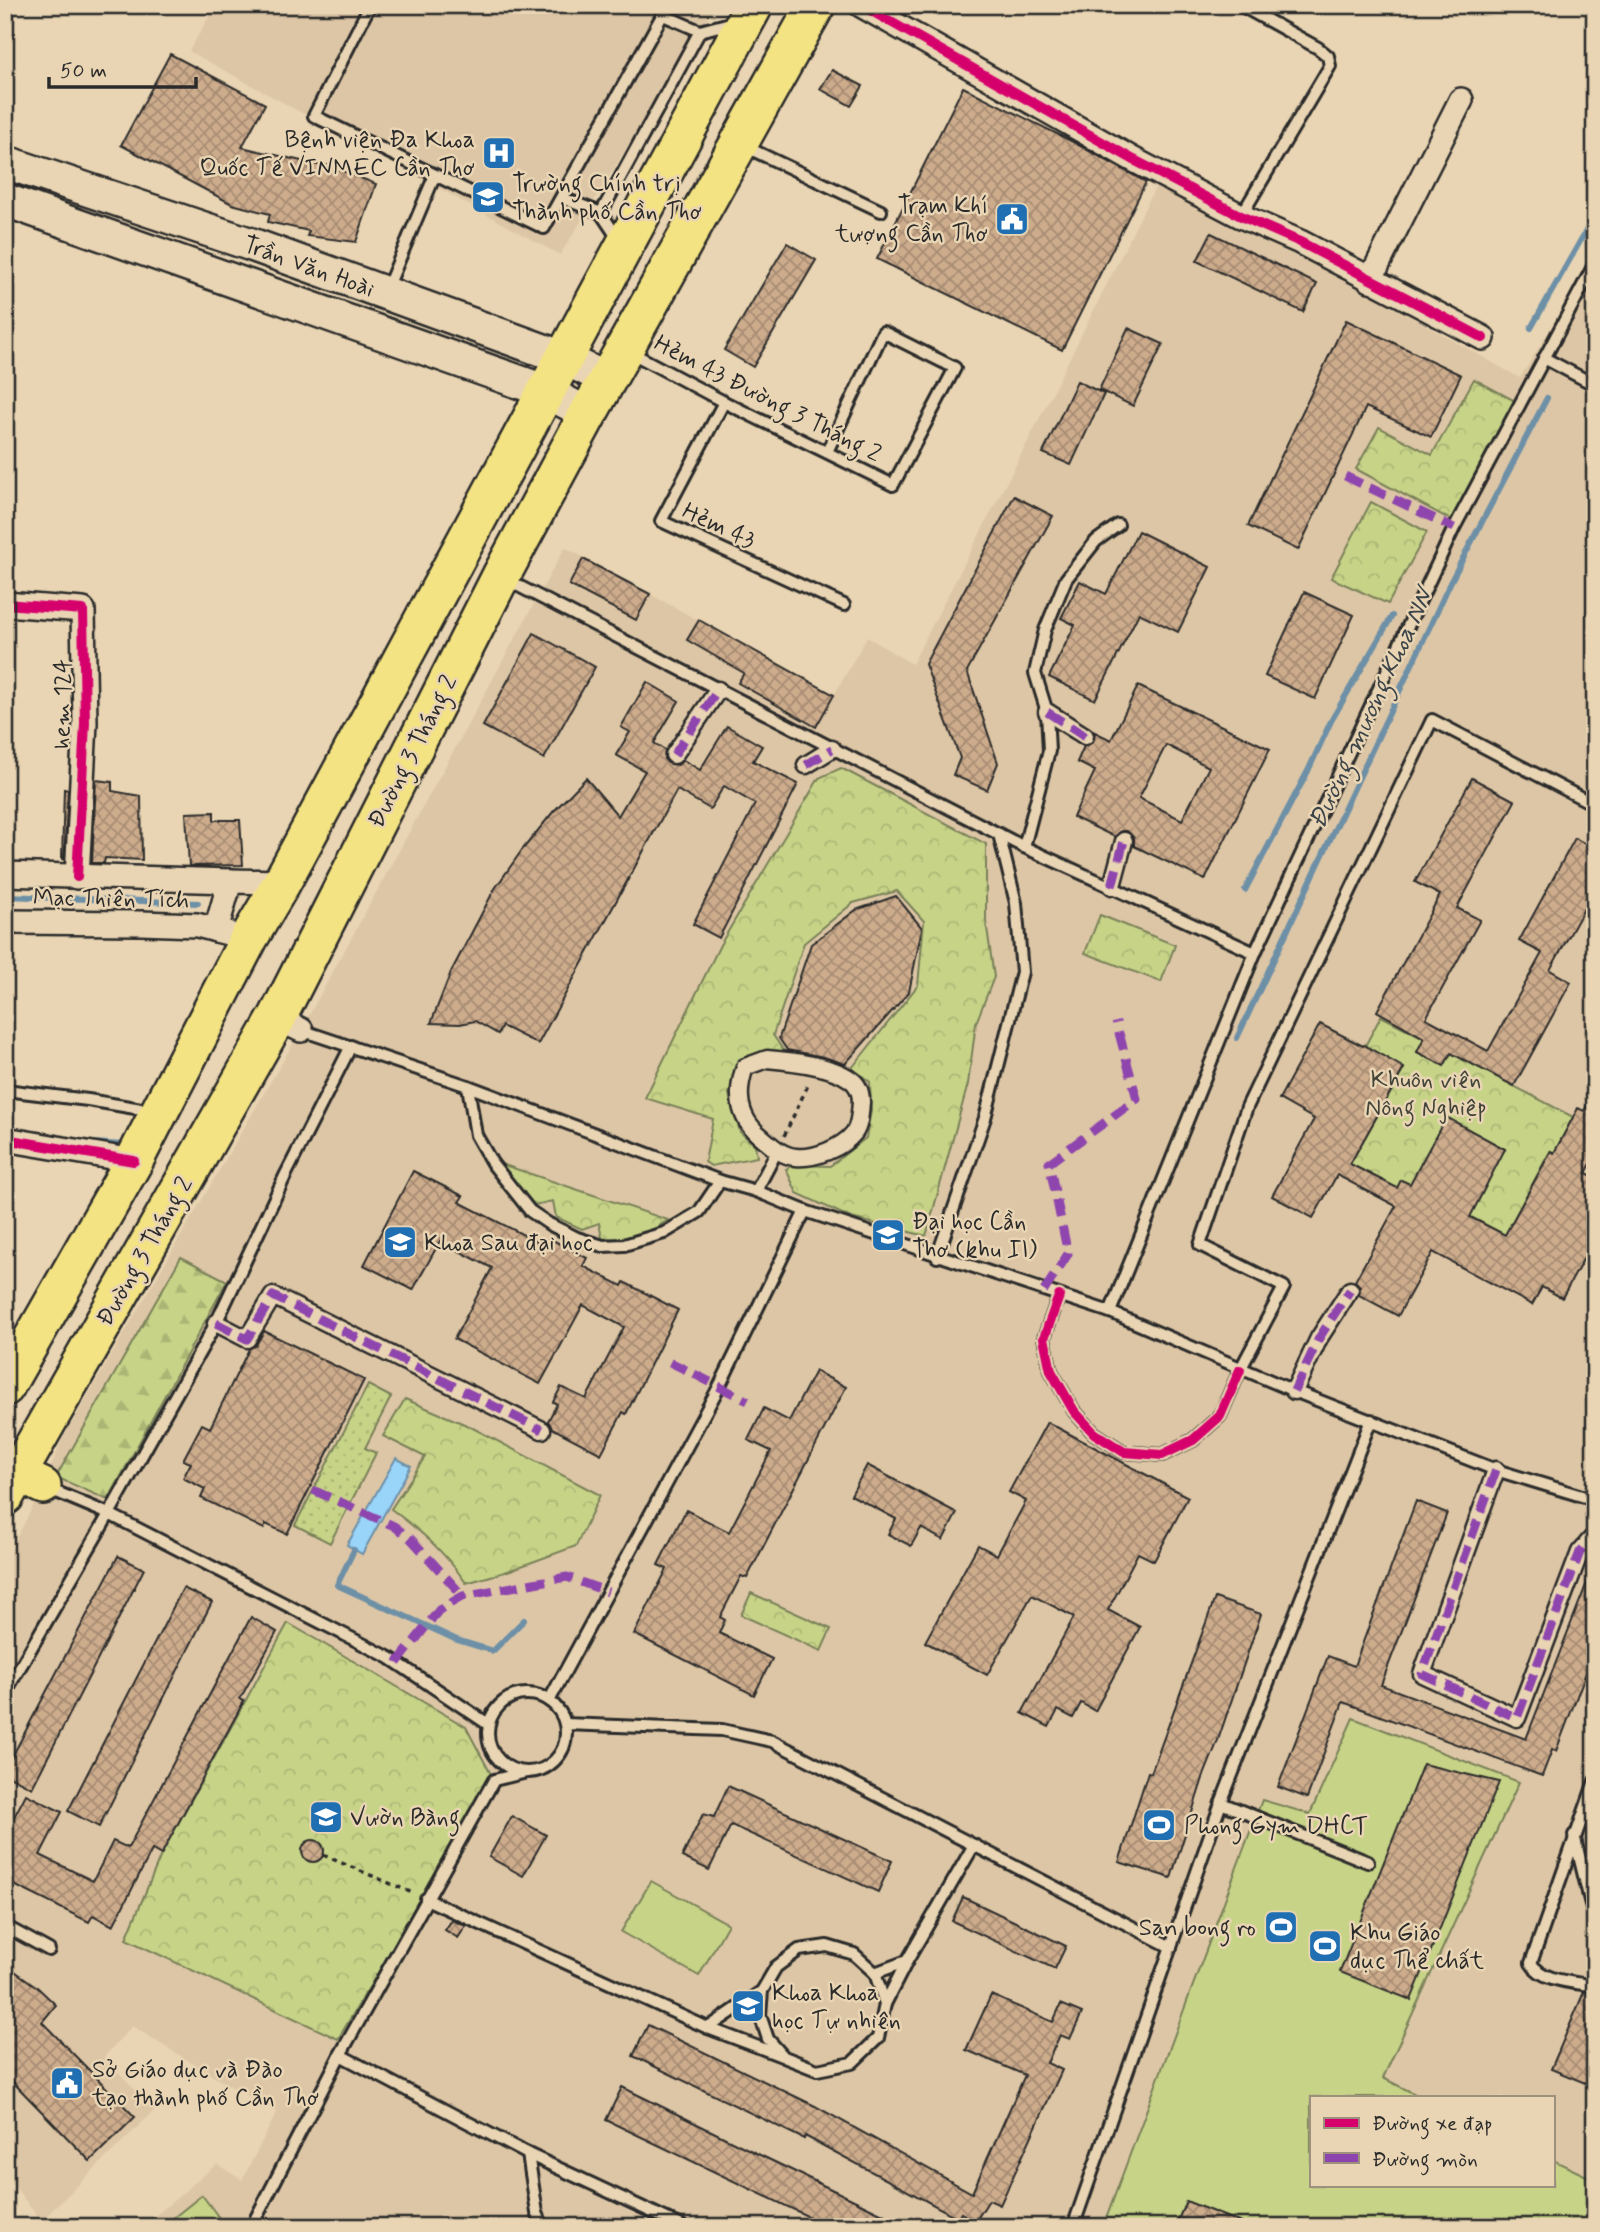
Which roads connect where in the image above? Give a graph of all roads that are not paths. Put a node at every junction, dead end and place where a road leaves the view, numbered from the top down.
1 (370, 5) edge
2 (816, 5) edge
3 (861, 5) edge
4 (1240, 5) edge
5 (666, 10) edge
6 (750, 12) edge
7 (700, 32) junction
8 (1461, 100) dead end
9 (738, 144) junction
10 (5, 162) edge
11 (435, 175) junction
12 (562, 198) junction
13 (5, 200) edge
14 (881, 211) dead end
15 (601, 213) junction
16 (1241, 216) junction
17 (253, 245) junction
18 (624, 247) junction
19 (1595, 263) edge
20 (1370, 281) junction
21 (239, 282) junction
22 (385, 293) junction
23 (1483, 338) dead end
24 (564, 358) junction
25 (1544, 358) junction
26 (616, 364) junction
27 (1595, 385) edge
28 (545, 391) junction
29 (724, 402) junction
30 (588, 414) junction
31 (827, 452) junction
32 (1118, 526) dead end
33 (501, 576) junction
34 (5, 604) edge
35 (844, 605) dead end
36 (718, 690) junction
37 (1047, 712) junction
38 (1085, 736) dead end
39 (832, 749) junction
40 (674, 755) dead end
41 (806, 765) dead end
42 (1595, 805) edge
43 (999, 834) junction
44 (1124, 841) dead end
45 (1024, 847) junction
46 (5, 874) edge
47 (77, 877) junction
48 (230, 881) junction
49 (282, 883) junction
50 (1112, 886) junction
51 (5, 922) edge
52 (232, 934) junction
53 (1255, 953) junction
54 (289, 1024) junction
55 (351, 1046) junction
56 (468, 1086) junction
57 (5, 1090) edge
58 (159, 1112) junction
59 (5, 1139) edge
60 (777, 1151) junction
61 (134, 1161) junction
62 (720, 1181) junction
63 (756, 1191) junction
64 (805, 1211) junction
65 (937, 1257) junction
66 (1350, 1290) dead end
67 (1059, 1296) junction
68 (1110, 1312) junction
69 (216, 1323) junction
70 (1240, 1370) junction
71 (5, 1387) edge
72 (1294, 1391) junction
73 (1371, 1420) junction
74 (541, 1430) dead end
75 (1496, 1470) junction
76 (18, 1480) edge
77 (1595, 1500) edge
78 (109, 1514) junction
79 (1595, 1535) edge
80 (5, 1698) edge
81 (549, 1701) junction
82 (488, 1724) junction
83 (565, 1724) junction
84 (527, 1772) junction
85 (1595, 1781) edge
86 (1221, 1803) junction
87 (1574, 1835) junction
88 (974, 1845) junction
89 (1367, 1862) dead end
90 (426, 1899) junction
91 (1595, 1921) edge
92 (5, 1926) edge
93 (1171, 1947) junction
94 (49, 1950) dead end
95 (907, 1961) junction
96 (874, 1973) junction
97 (1595, 1986) edge
98 (762, 1991) junction
99 (886, 2004) junction
100 (708, 2028) junction
101 (340, 2055) junction
102 (784, 2057) junction
103 (528, 2154) junction
104 (256, 2218) dead end
105 (667, 2224) edge
106 (543, 2227) edge
107 (684, 2227) edge
108 (1073, 2227) edge

1 - 11 lane
2 - 9 highway, Đường 3 Tháng 2
3 - 16 street
4 - 16 lane
5 - 7 lane
5 - 12 lane
6 - 7 lane
6 - 18 highway, Đường 3 Tháng 2
7 - 15 lane
8 - 20 street
9 - 14 lane
9 - 26 highway, Đường 3 Tháng 2
10 - 17 main road, Trần Văn Hoài
11 - 12 lane
11 - 22 lane
12 - 15 lane
13 - 21 main road, Trần Văn Hoài
15 - 18 lane
16 - 20 street
17 - 21 main road
17 - 22 main road, Trần Văn Hoài
18 - 24 highway, Đường 3 Tháng 2
19 - 25 lane
20 - 23 street
21 - 28 main road, Trần Văn Hoài
22 - 24 main road, Trần Văn Hoài
24 - 26 main road, Trần Văn Hoài
24 - 28 highway, Đường 3 Tháng 2
25 - 27 lane
25 - 53 lane
26 - 29 lane, Hẻm 43 Đường 3 Tháng 2
26 - 30 highway, Đường 3 Tháng 2
28 - 30 main road, Trần Văn Hoài
28 - 49 highway, Đường 3 Tháng 2
29 - 31 lane, Hẻm 43 Đường 3 Tháng 2
29 - 35 lane, Hẻm 43
30 - 33 highway, Đường 3 Tháng 2
31 - 31 lane, Hẻm 43 Đường 3 Tháng 2
32 - 37 lane
33 - 36 lane
33 - 54 highway, Đường 3 Tháng 2
34 - 47 street, hem 124
36 - 39 lane
36 - 40 street
37 - 38 street
37 - 45 lane
39 - 41 street
39 - 43 lane
42 - 70 lane
43 - 45 lane
43 - 65 lane
44 - 50 street
45 - 50 lane
46 - 47 street, Mạc Thiên Tích
47 - 48 street, Mạc Thiên Tích
48 - 49 street, Mạc Thiên Tích
48 - 52 street, Mạc Thiên Tích
49 - 52 highway, Đường 3 Tháng 2
50 - 53 lane
51 - 52 street, Mạc Thiên Tích
52 - 58 highway, Đường 3 Tháng 2
53 - 68 lane
54 - 55 lane
54 - 76 highway, Đường 3 Tháng 2
55 - 56 lane
55 - 69 lane
56 - 62 lane
56 - 62 lane
57 - 58 lane
58 - 61 highway, Đường 3 Tháng 2
59 - 61 street
60 - 60 street
60 - 63 lane
61 - 71 highway, Đường 3 Tháng 2
62 - 63 lane
63 - 64 lane
64 - 65 lane
64 - 81 lane
65 - 67 lane
66 - 72 street
67 - 68 lane
67 - 70 lane
68 - 70 lane
69 - 74 street
69 - 78 lane
70 - 72 lane
72 - 73 lane
73 - 75 lane
73 - 86 lane
75 - 77 lane
75 - 79 street
76 - 78 lane
78 - 80 lane
78 - 82 lane
81 - 82 lane
81 - 83 lane
82 - 84 lane
83 - 84 lane
83 - 88 lane
84 - 90 lane
85 - 87 lane
86 - 89 lane
86 - 93 lane
87 - 91 lane
87 - 97 lane
88 - 93 lane
88 - 95 lane
90 - 100 lane
90 - 101 lane
92 - 94 lane
93 - 108 lane
95 - 96 lane
95 - 99 lane
96 - 98 lane
96 - 99 lane
98 - 100 lane
98 - 102 lane
99 - 102 lane
100 - 102 lane
101 - 103 lane
101 - 104 lane
103 - 105 lane
103 - 106 lane
105 - 107 lane

